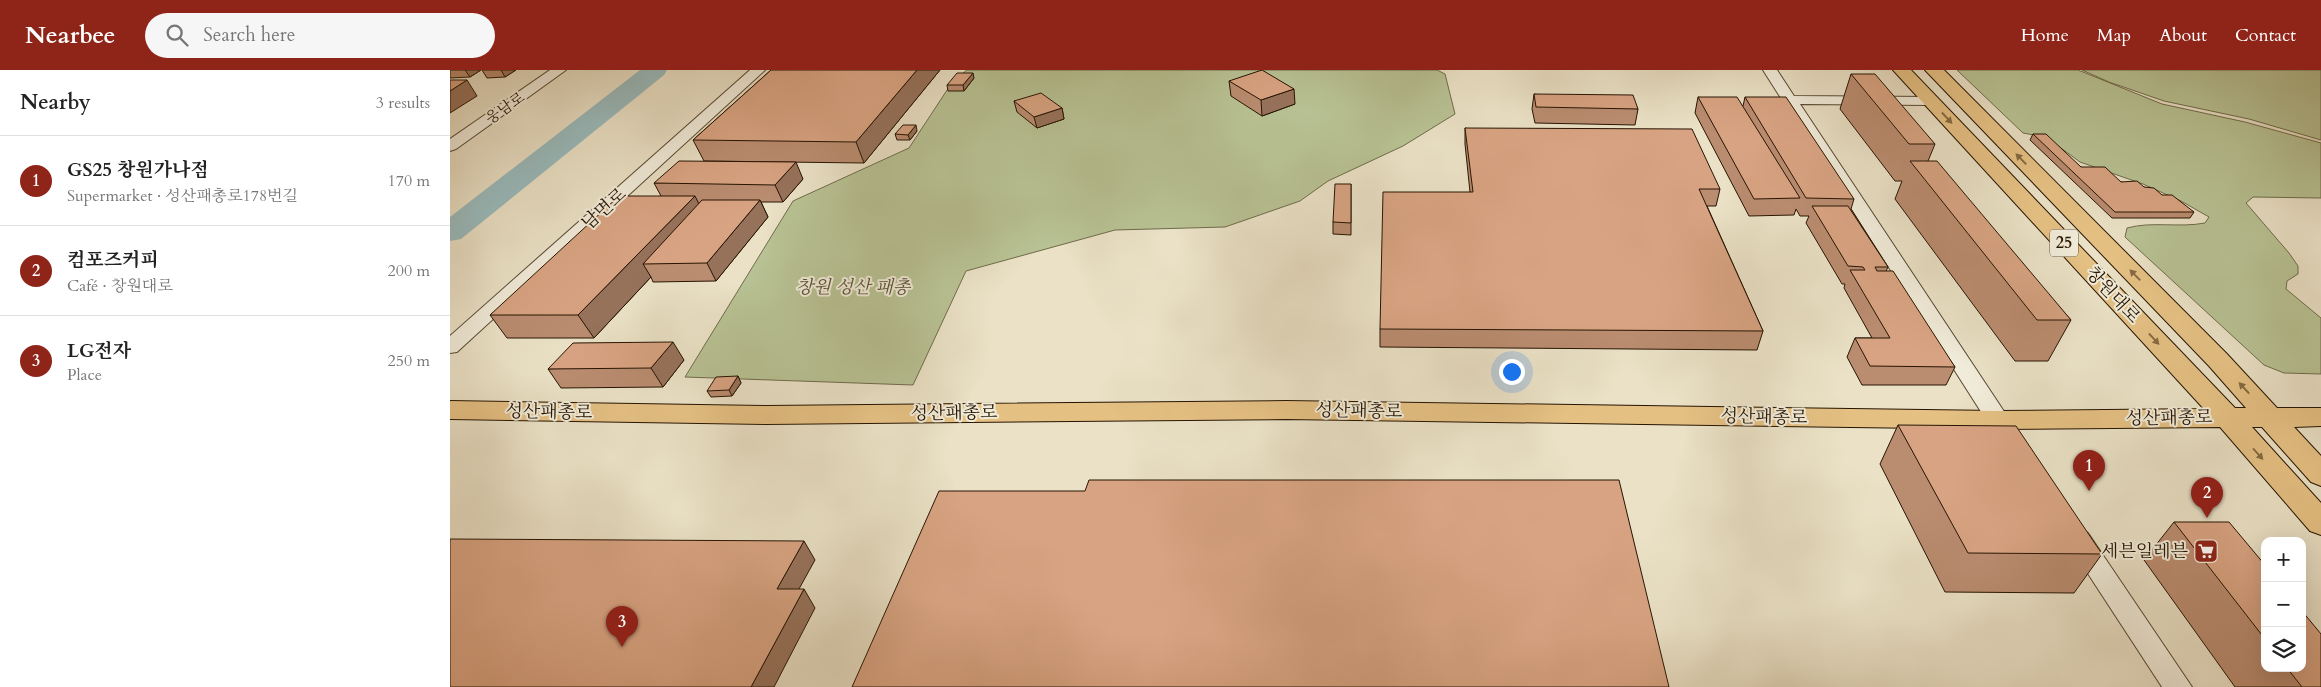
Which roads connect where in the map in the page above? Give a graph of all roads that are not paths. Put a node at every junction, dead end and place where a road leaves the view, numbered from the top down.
1 (559, 70) edge
2 (758, 70) edge
3 (1770, 70) edge
4 (1902, 70) edge
5 (1934, 70) edge
6 (1790, 100) junction
7 (1931, 101) junction
8 (450, 146) edge
9 (450, 347) edge
10 (450, 410) edge
11 (2268, 416) junction
12 (2225, 417) junction
13 (2321, 417) edge
14 (1997, 420) junction
15 (2018, 450) edge
16 (2321, 476) edge
17 (2321, 523) edge
18 (2068, 524) edge
19 (2178, 687) edge

1 - 8 street, 웅남로
2 - 9 street, 남면로
3 - 6 street
4 - 7 main road, 창원대로 / 25
11 -> 5 main road, 창원대로 / 25
6 - 7 street
6 - 14 street
7 -> 12 main road, 창원대로 / 25
10 - 14 main road, 성산패총로
11 - 12 main road, 성산패총로
11 - 13 main road, 성산패총로
11 - 16 main road, 창원대로 / 25
12 - 14 main road, 성산패총로
12 -> 17 main road, 창원대로 / 25
14 - 15 street
18 - 19 street

